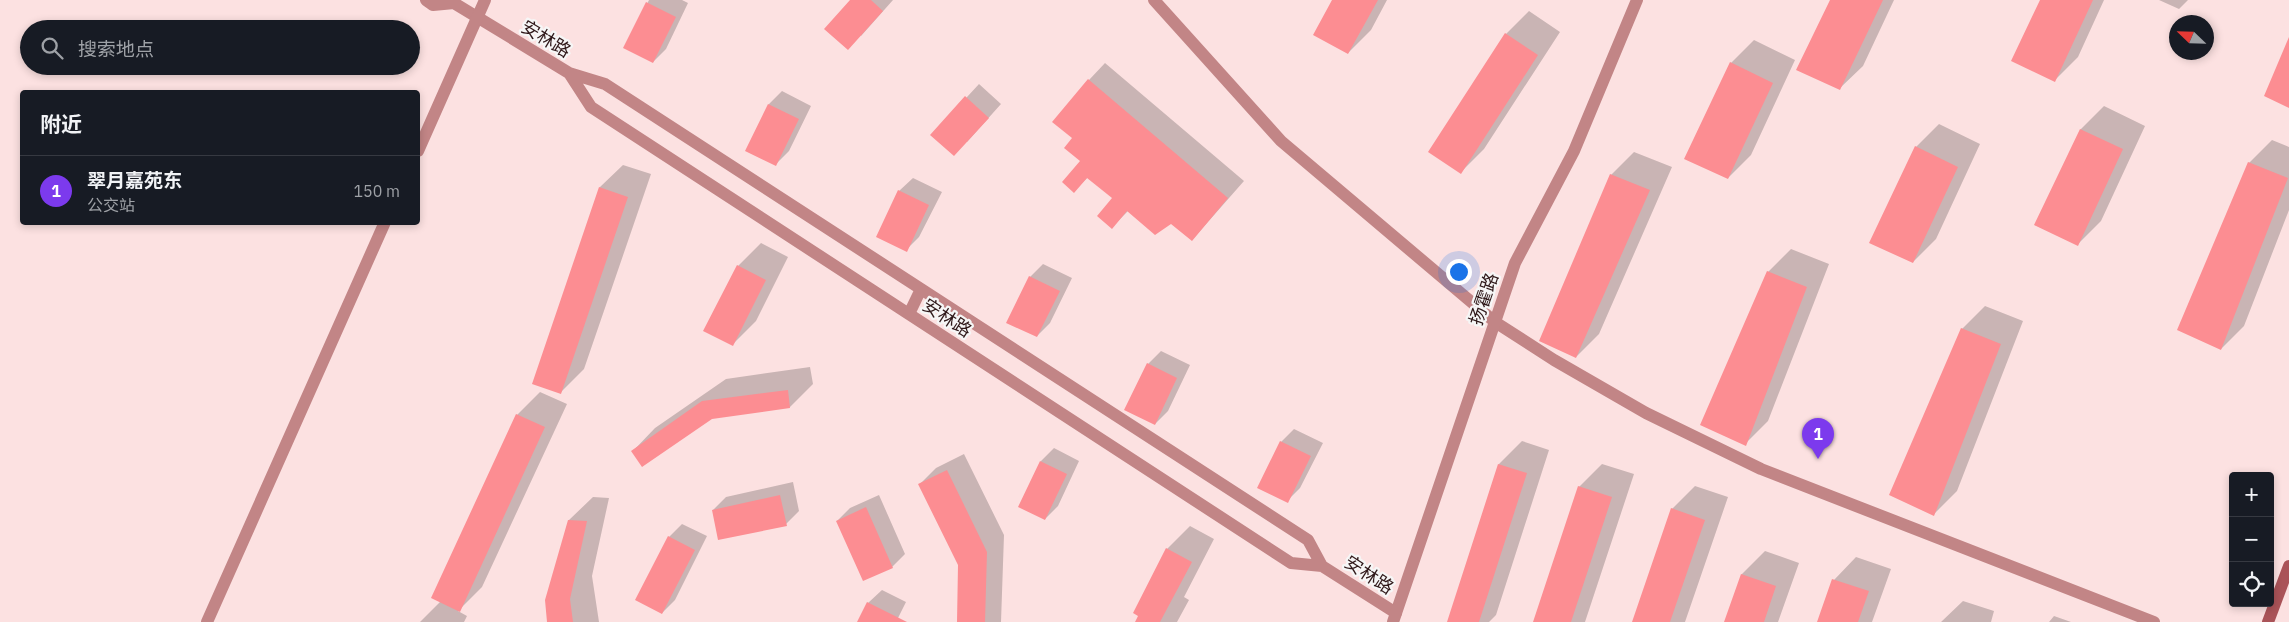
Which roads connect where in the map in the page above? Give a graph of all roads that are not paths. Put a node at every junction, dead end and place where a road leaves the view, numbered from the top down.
1 (426, 0) edge
2 (484, 0) edge
3 (1154, 0) edge
4 (1637, 0) edge
5 (453, 2) edge
6 (477, 18) junction
7 (569, 74) junction
8 (420, 146) edge
9 (384, 225) edge
10 (922, 289) junction
11 (910, 314) junction
12 (1495, 322) junction
13 (1322, 566) junction
14 (2289, 566) edge
15 (1395, 618) edge
16 (207, 622) edge
17 (2154, 622) edge
18 (2268, 622) edge

1 - 5 street, 安林路
2 - 6 street
3 - 12 street
4 - 12 street, 扬霍路
5 - 6 street, 安林路
6 - 7 street, 安林路
6 - 8 street
7 - 10 street, 安林路
7 - 11 street, 安林路
9 - 16 street
10 - 11 street
10 - 13 street, 安林路
11 - 13 street, 安林路
12 - 15 street, 扬霍路
12 - 17 street
13 - 15 street, 安林路
14 - 18 main road

